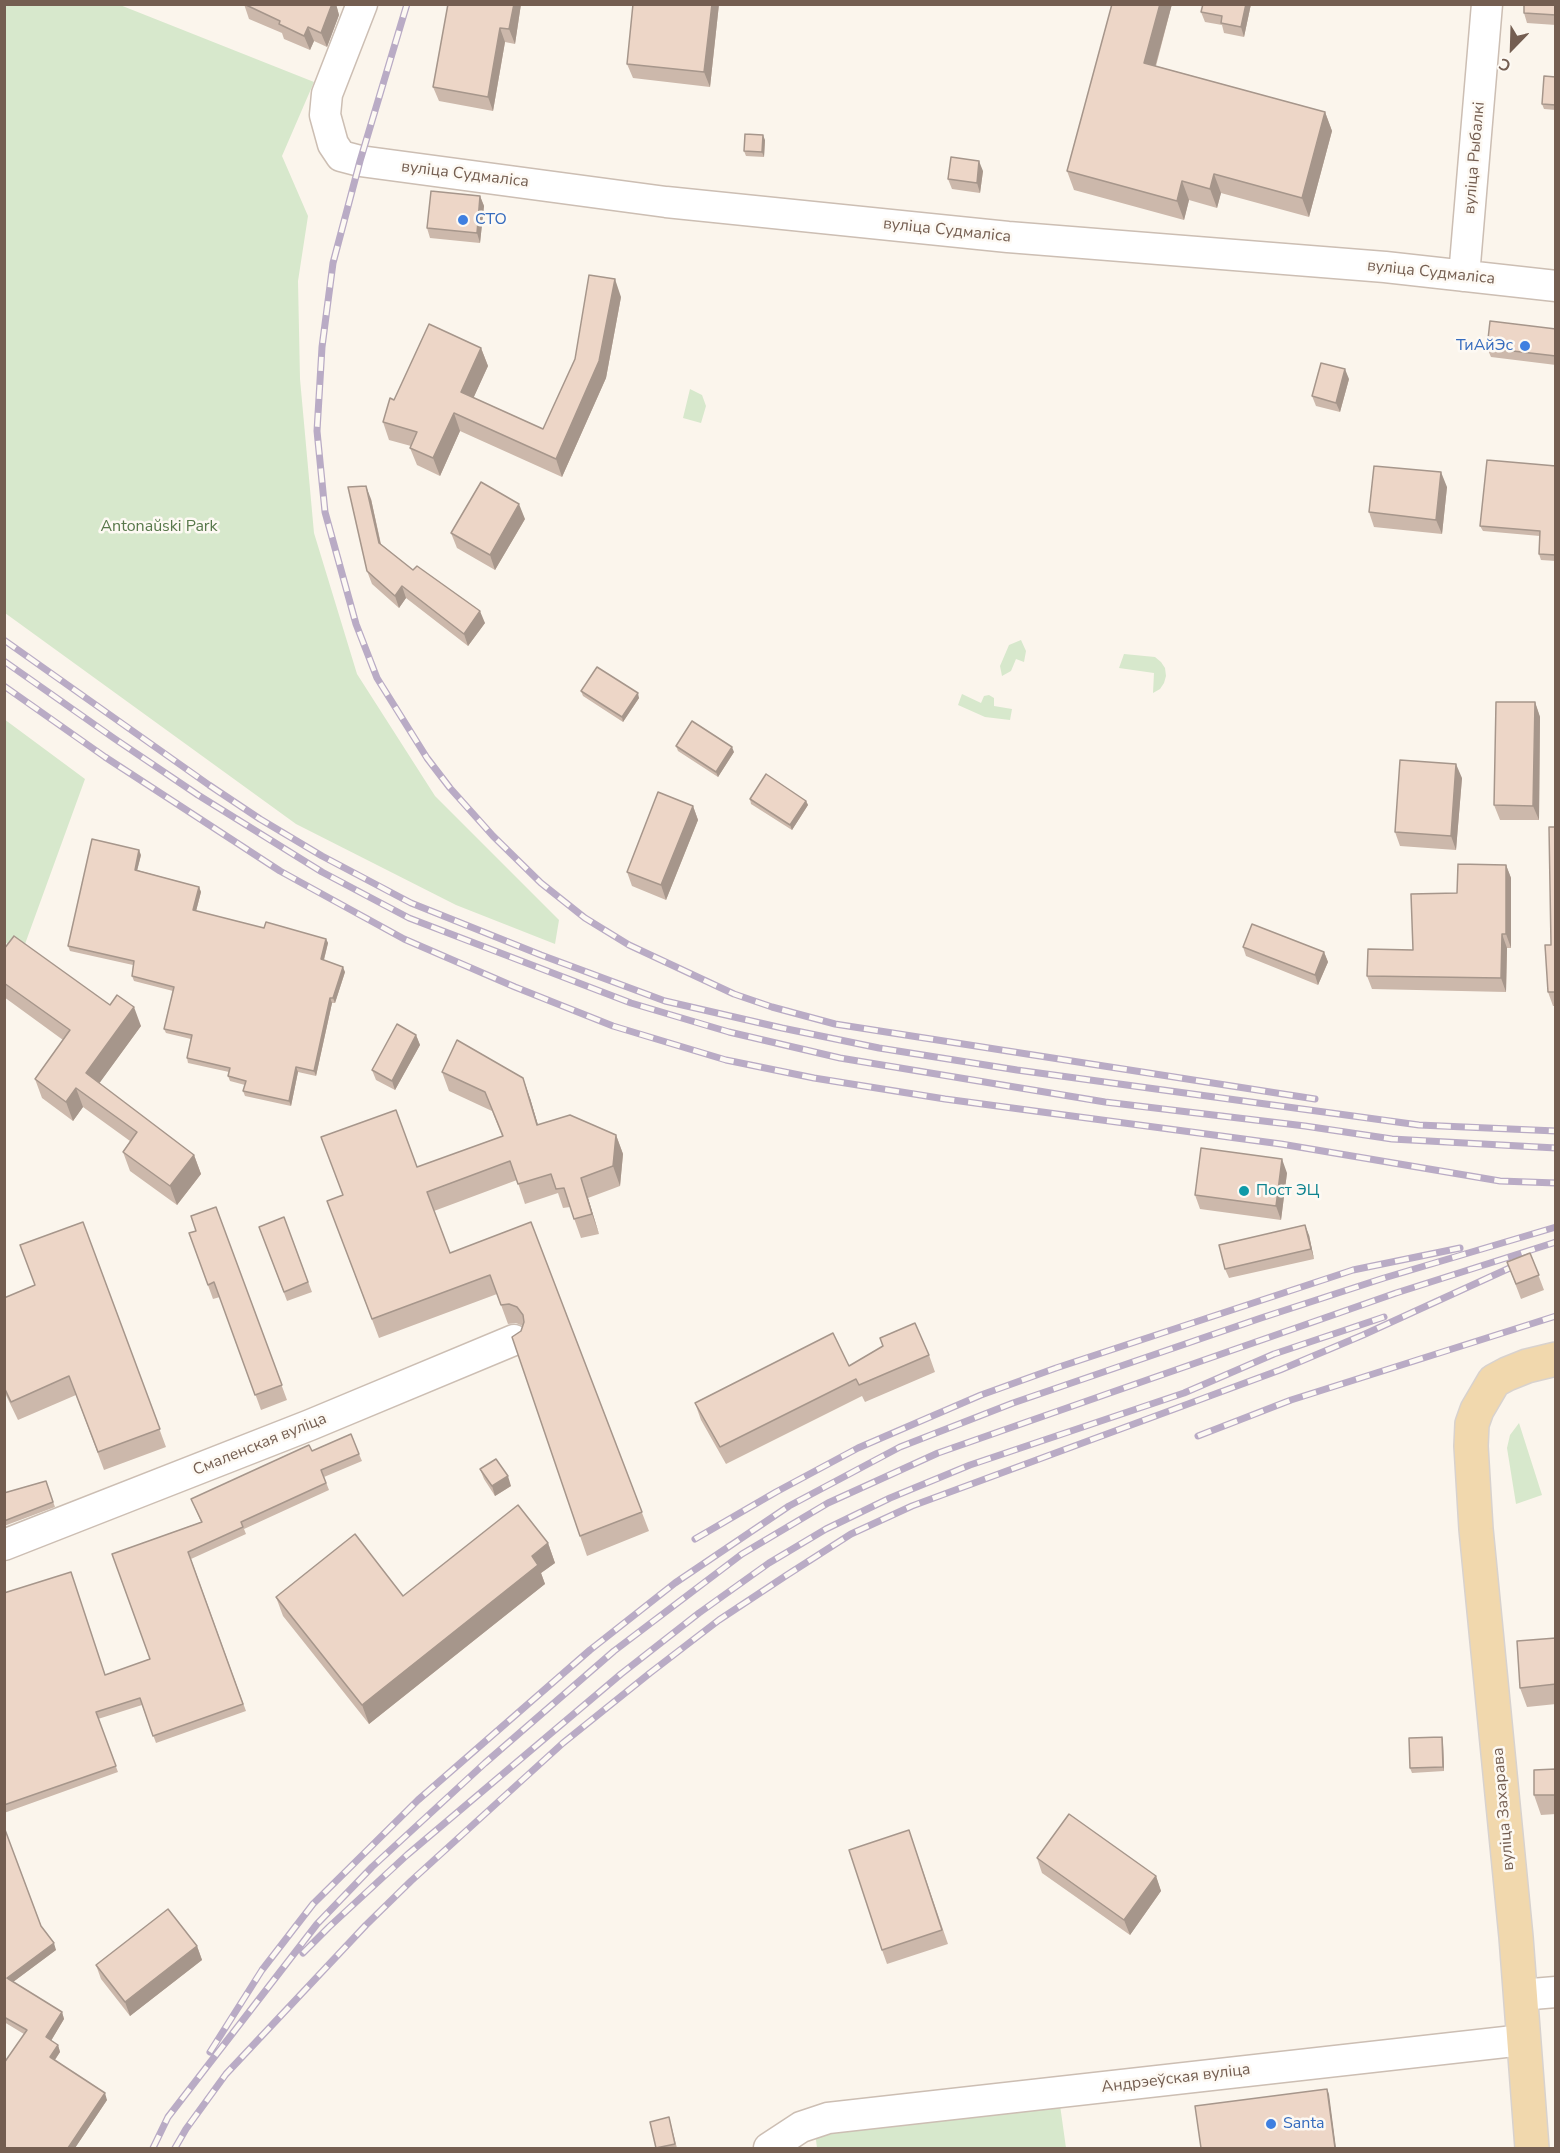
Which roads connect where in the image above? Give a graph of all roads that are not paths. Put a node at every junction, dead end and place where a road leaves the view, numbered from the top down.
1 (362, 4) edge
2 (1487, 4) edge
3 (1464, 276) junction
4 (1556, 286) edge
5 (514, 1340) edge
6 (1556, 1359) edge
7 (4, 1545) edge
8 (1556, 1992) edge
9 (1520, 1995) junction
10 (1523, 2040) junction
11 (769, 2148) edge
12 (1532, 2148) edge

1 - 3 street, вуліца Судмаліса
2 - 3 street, вуліца Рыбалкі
3 - 4 street, вуліца Судмаліса
5 - 7 street, Смаленская вуліца
6 - 9 main road, вуліца Захарава
8 - 9 street
9 - 10 main road, вуліца Захарава
10 - 11 street, Андрэеўская вуліца
10 - 12 main road, вуліца Захарава

